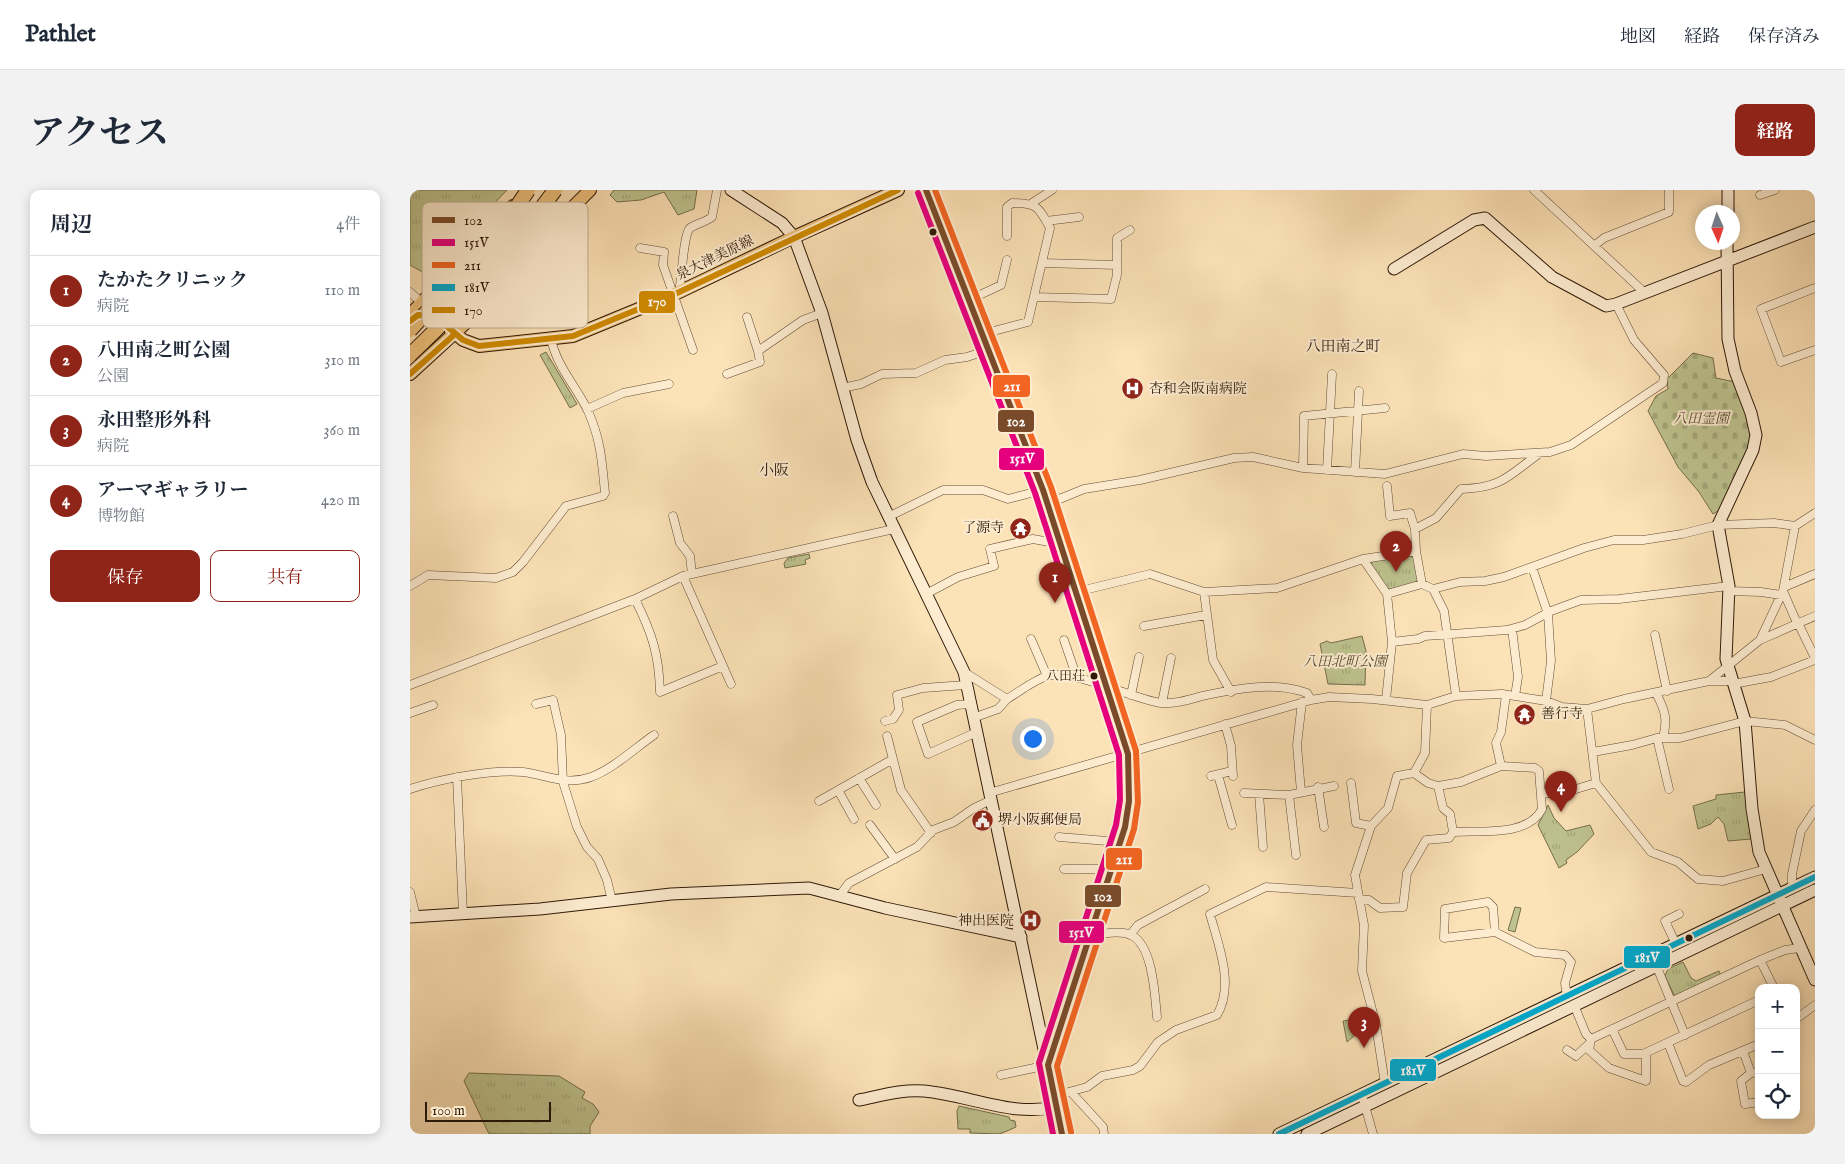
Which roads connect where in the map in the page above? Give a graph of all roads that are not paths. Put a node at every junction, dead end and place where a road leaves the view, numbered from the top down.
1 (530, 190) edge
2 (555, 190) edge
3 (590, 190) edge
4 (717, 190) edge
5 (731, 190) edge
6 (898, 190) edge
7 (926, 190) edge
8 (1052, 190) edge
9 (1669, 190) edge
10 (1728, 190) edge
11 (1775, 190) edge
12 (1538, 191) edge
13 (1760, 196) dead end
14 (518, 202) edge
15 (522, 202) edge
16 (546, 202) edge
17 (578, 202) edge
18 (1032, 203) junction
19 (1728, 205) edge
20 (1079, 217) dead end
21 (1046, 221) junction
22 (1815, 227) edge
23 (1130, 230) dead end
24 (1007, 236) dead end
25 (794, 237) junction
26 (1594, 246) junction
27 (640, 248) dead end
28 (1727, 250) edge
29 (1007, 260) dead end
30 (1727, 261) junction
31 (1042, 263) junction
32 (1117, 264) junction
33 (1394, 269) dead end
34 (1815, 288) edge
35 (410, 292) edge
36 (677, 293) junction
37 (1645, 293) junction
38 (1034, 297) junction
39 (969, 300) junction
40 (422, 303) joint
41 (1616, 304) junction
42 (822, 313) junction
43 (410, 315) edge
44 (422, 315) edge
45 (422, 317) edge
46 (747, 317) dead end
47 (410, 321) edge
48 (437, 328) edge
49 (448, 328) edge
50 (461, 328) edge
51 (410, 330) edge
52 (455, 334) junction
53 (982, 334) junction
54 (551, 339) junction
55 (693, 350) dead end
56 (988, 350) junction
57 (1815, 350) edge
58 (758, 351) junction
59 (410, 355) edge
60 (410, 374) edge
61 (727, 374) dead end
62 (1332, 374) dead end
63 (669, 384) dead end
64 (842, 388) junction
65 (1359, 391) dead end
66 (1385, 408) dead end
67 (587, 409) junction
68 (1358, 410) junction
69 (1330, 413) junction
70 (1540, 453) junction
71 (1303, 468) junction
72 (1327, 470) junction
73 (1354, 472) junction
74 (1386, 486) dead end
75 (1045, 495) junction
76 (1815, 513) edge
77 (673, 516) dead end
78 (888, 517) junction
79 (1718, 524) junction
80 (1795, 526) junction
81 (894, 529) junction
82 (1416, 529) junction
83 (1060, 544) junction
84 (1416, 551) junction
85 (1363, 559) junction
86 (1532, 567) junction
87 (692, 574) junction
88 (1815, 574) edge
89 (683, 576) junction
90 (1422, 584) junction
91 (410, 586) edge
92 (1433, 589) junction
93 (1729, 589) junction
94 (1783, 591) junction
95 (1076, 592) junction
96 (1204, 592) junction
97 (926, 594) junction
98 (1388, 594) junction
99 (634, 599) junction
100 (1548, 614) junction
101 (1206, 615) junction
102 (1815, 616) edge
103 (1798, 623) junction
104 (1144, 626) dead end
105 (1512, 629) junction
106 (1447, 634) junction
107 (1655, 636) dead end
108 (1032, 639) dead end
109 (1064, 640) dead end
110 (1760, 640) junction
111 (1392, 642) junction
112 (1139, 656) dead end
113 (1171, 658) dead end
114 (1815, 659) edge
115 (1728, 665) junction
116 (723, 666) junction
117 (964, 672) junction
118 (1047, 676) junction
119 (1077, 678) junction
120 (1709, 681) junction
121 (1733, 683) junction
122 (731, 684) dead end
123 (966, 684) junction
124 (410, 685) edge
125 (1107, 688) junction
126 (1667, 691) junction
127 (1231, 692) junction
128 (1656, 693) junction
129 (1131, 695) junction
130 (1506, 695) junction
131 (1456, 696) junction
132 (1515, 696) junction
133 (1008, 699) junction
134 (1311, 700) junction
135 (1386, 700) junction
136 (1546, 701) junction
137 (1302, 702) junction
138 (1162, 703) junction
139 (536, 704) dead end
140 (970, 704) junction
141 (433, 705) dead end
142 (1427, 705) junction
143 (1587, 710) junction
144 (410, 713) edge
145 (974, 718) junction
146 (885, 721) dead end
147 (1745, 721) junction
148 (1225, 724) junction
149 (976, 732) junction
150 (654, 735) dead end
151 (887, 736) dead end
152 (1660, 738) junction
153 (1815, 740) edge
154 (1593, 752) junction
155 (1128, 754) junction
156 (893, 759) junction
157 (1501, 766) junction
158 (1414, 773) junction
159 (457, 777) junction
160 (859, 778) junction
161 (563, 782) junction
162 (1352, 783) dead end
163 (1596, 783) junction
164 (1334, 786) dead end
165 (1438, 786) junction
166 (1318, 788) junction
167 (410, 789) edge
168 (1670, 789) dead end
169 (838, 790) junction
170 (1301, 792) junction
171 (1244, 793) dead end
172 (1259, 794) junction
173 (1542, 794) junction
174 (1289, 795) junction
175 (990, 796) junction
176 (819, 801) dead end
177 (876, 805) dead end
178 (1815, 810) edge
179 (854, 819) dead end
180 (870, 825) dead end
181 (1232, 825) dead end
182 (1371, 826) junction
183 (1324, 828) dead end
184 (1453, 832) junction
185 (931, 833) junction
186 (1060, 837) dead end
187 (1119, 842) junction
188 (1263, 847) dead end
189 (1296, 855) dead end
190 (895, 859) junction
191 (1766, 868) junction
192 (1064, 869) dead end
193 (1110, 869) junction
194 (1815, 877) edge
195 (1792, 888) junction
196 (1205, 889) dead end
197 (1815, 890) edge
198 (410, 892) edge
199 (840, 895) junction
200 (1359, 896) junction
201 (612, 901) junction
202 (1779, 901) junction
203 (463, 914) junction
204 (1679, 914) dead end
205 (413, 917) edge
206 (1495, 932) junction
207 (1130, 935) junction
208 (1089, 937) junction
209 (1020, 938) junction
210 (1676, 944) junction
211 (1799, 948) junction
212 (1760, 960) junction
213 (1656, 965) junction
214 (1815, 980) edge
215 (1772, 984) edge
216 (1571, 1001) junction
217 (1672, 1001) junction
218 (1755, 1002) edge
219 (1815, 1006) edge
220 (1800, 1016) edge
221 (1157, 1017) dead end
222 (1612, 1029) junction
223 (1685, 1035) junction
224 (1590, 1041) junction
225 (1668, 1043) junction
226 (1755, 1046) edge
227 (1567, 1050) dead end
228 (1742, 1051) junction
229 (1646, 1053) junction
230 (1048, 1065) junction
231 (1755, 1073) edge
232 (1001, 1075) dead end
233 (1384, 1084) junction
234 (1071, 1092) junction
235 (859, 1100) dead end
236 (1364, 1100) junction
237 (1056, 1101) junction
238 (1755, 1103) edge
239 (1062, 1134) edge
240 (1104, 1134) edge
241 (1279, 1134) edge
242 (1307, 1134) edge
243 (1373, 1134) edge

1 - 14 main road
1 - 15 highway, bridge
2 - 16 highway, bridge
3 - 17 main road
4 - 36 street
5 - 25 street
6 - 25 main road, 泉大津美原線
7 - 39 street
8 - 18 street
9 - 26 street
10 - 19 street
11 - 13 street
12 - 26 street
18 - 21 street
18 - 24 street
20 - 21 street
21 - 31 street
22 - 30 street
23 - 32 street
25 - 36 main road, 泉大津美原線
25 - 42 street
26 - 37 street
27 - 36 street
28 - 30 street
29 - 39 street
30 - 37 street
30 - 79 street
31 - 32 street
31 - 38 street
32 - 38 street
33 - 41 street
34 - 57 street
35 - 40 street
36 - 54 main road, 泉大津美原線
36 - 55 street
37 - 41 street
38 - 53 street
39 - 53 street
40 - 43 main road
41 - 70 street
42 - 58 street
42 - 64 street
44 - 47 main road, 泉大津美原線
45 - 51 highway, bridge
46 - 58 street
48 - 59 highway, bridge
49 - 52 main road, 泉大津美原線
50 - 52 main road
52 - 54 main road, 泉大津美原線
52 - 60 main road
53 - 56 street
54 - 67 street
56 - 64 street
56 - 75 street
58 - 61 street
62 - 69 street
63 - 67 street
64 - 78 street
65 - 68 street
66 - 68 street
67 - 91 street
68 - 69 street
68 - 73 street
69 - 71 street
69 - 72 street
70 - 73 street
70 - 82 street
71 - 72 street
71 - 75 street
72 - 73 street
74 - 82 street
75 - 78 street
75 - 83 street
76 - 80 street
77 - 87 street
78 - 81 street
79 - 80 street
79 - 86 street
79 - 93 street
80 - 94 street
81 - 87 street
81 - 97 street
82 - 84 street
83 - 95 street
83 - 97 street
84 - 85 street
84 - 90 street
85 - 96 street
85 - 98 street
86 - 92 street
86 - 100 street
87 - 89 street
88 - 94 street
89 - 99 street
89 - 116 street
90 - 92 street
90 - 98 street
92 - 106 street
93 - 94 street
93 - 100 street
93 - 115 street
94 - 103 street
94 - 110 street
95 - 96 street
95 - 125 street
96 - 101 street
97 - 117 street
98 - 111 street
99 - 116 street
99 - 124 street
100 - 105 street
100 - 136 street
101 - 104 street
101 - 127 street
102 - 103 street
103 - 110 street
103 - 114 street
105 - 106 street
105 - 132 street
106 - 111 street
106 - 131 street
107 - 126 street
108 - 118 street
109 - 119 street
110 - 115 street
111 - 135 street
112 - 129 street
113 - 138 street
114 - 121 street
115 - 120 street
115 - 121 street
116 - 122 street
117 - 123 street
117 - 133 street
118 - 119 street
118 - 133 street
119 - 125 street
120 - 121 street
120 - 126 street
121 - 147 street
123 - 140 street
123 - 146 street
125 - 129 street
125 - 155 street
126 - 128 street
127 - 134 street
127 - 138 street
128 - 143 street
128 - 152 street
129 - 138 street
130 - 131 street
130 - 132 street
130 - 157 street
131 - 142 street
132 - 136 street
133 - 145 street
134 - 135 street
134 - 137 street
135 - 142 street
136 - 143 street
137 - 148 street
137 - 170 street
139 - 161 street
140 - 145 street
140 - 149 street
141 - 144 street
142 - 158 street
143 - 154 street
145 - 149 street
147 - 152 street
147 - 153 street
147 - 191 street
148 - 155 street
148 - 181 street
149 - 175 street
150 - 161 street
151 - 156 street
152 - 154 street
152 - 168 street
154 - 163 street
155 - 175 street
155 - 187 street
156 - 160 street
156 - 185 street
157 - 165 street
157 - 173 street
158 - 165 street
158 - 182 street
159 - 161 street
159 - 167 street
159 - 203 street
160 - 169 street
160 - 177 street
161 - 201 street
162 - 182 street
163 - 173 street
163 - 191 street
164 - 166 street
165 - 184 street
166 - 170 street
166 - 183 street
169 - 176 street
169 - 179 street
170 - 174 street
171 - 172 street
172 - 174 street
172 - 188 street
173 - 184 street
174 - 189 street
175 - 185 street
175 - 209 street
178 - 195 street
180 - 190 street
182 - 200 street
184 - 200 street
185 - 190 street
186 - 187 street
187 - 193 street
190 - 199 street
191 - 202 street
192 - 193 street
193 - 208 street
194 - 195 street
195 - 202 street
196 - 207 street
197 - 202 street
198 - 205 street
199 - 201 street
199 - 209 street
200 - 233 street
200 - 234 street
201 - 203 street
202 - 210 street
202 - 211 street
202 - 213 street
203 - 205 street
204 - 210 street
206 - 206 street
206 - 216 street
207 - 208 street
207 - 221 street
208 - 230 street
209 - 230 street
210 - 216 street
211 - 212 street
211 - 214 street
212 - 215 street
212 - 217 street
213 - 216 street
213 - 217 street
216 - 224 street
216 - 233 street
216 - 236 street
217 - 222 street
217 - 223 street
218 - 223 street
219 - 220 street
222 - 224 street
222 - 229 street
223 - 225 street
224 - 227 street
224 - 229 street
225 - 228 street
225 - 229 street
226 - 228 street
228 - 231 street
230 - 232 street
230 - 237 street
231 - 238 street
233 - 236 street
234 - 237 street
234 - 240 street
235 - 237 street
236 - 241 street
236 - 242 street
236 - 243 street
237 - 239 street

